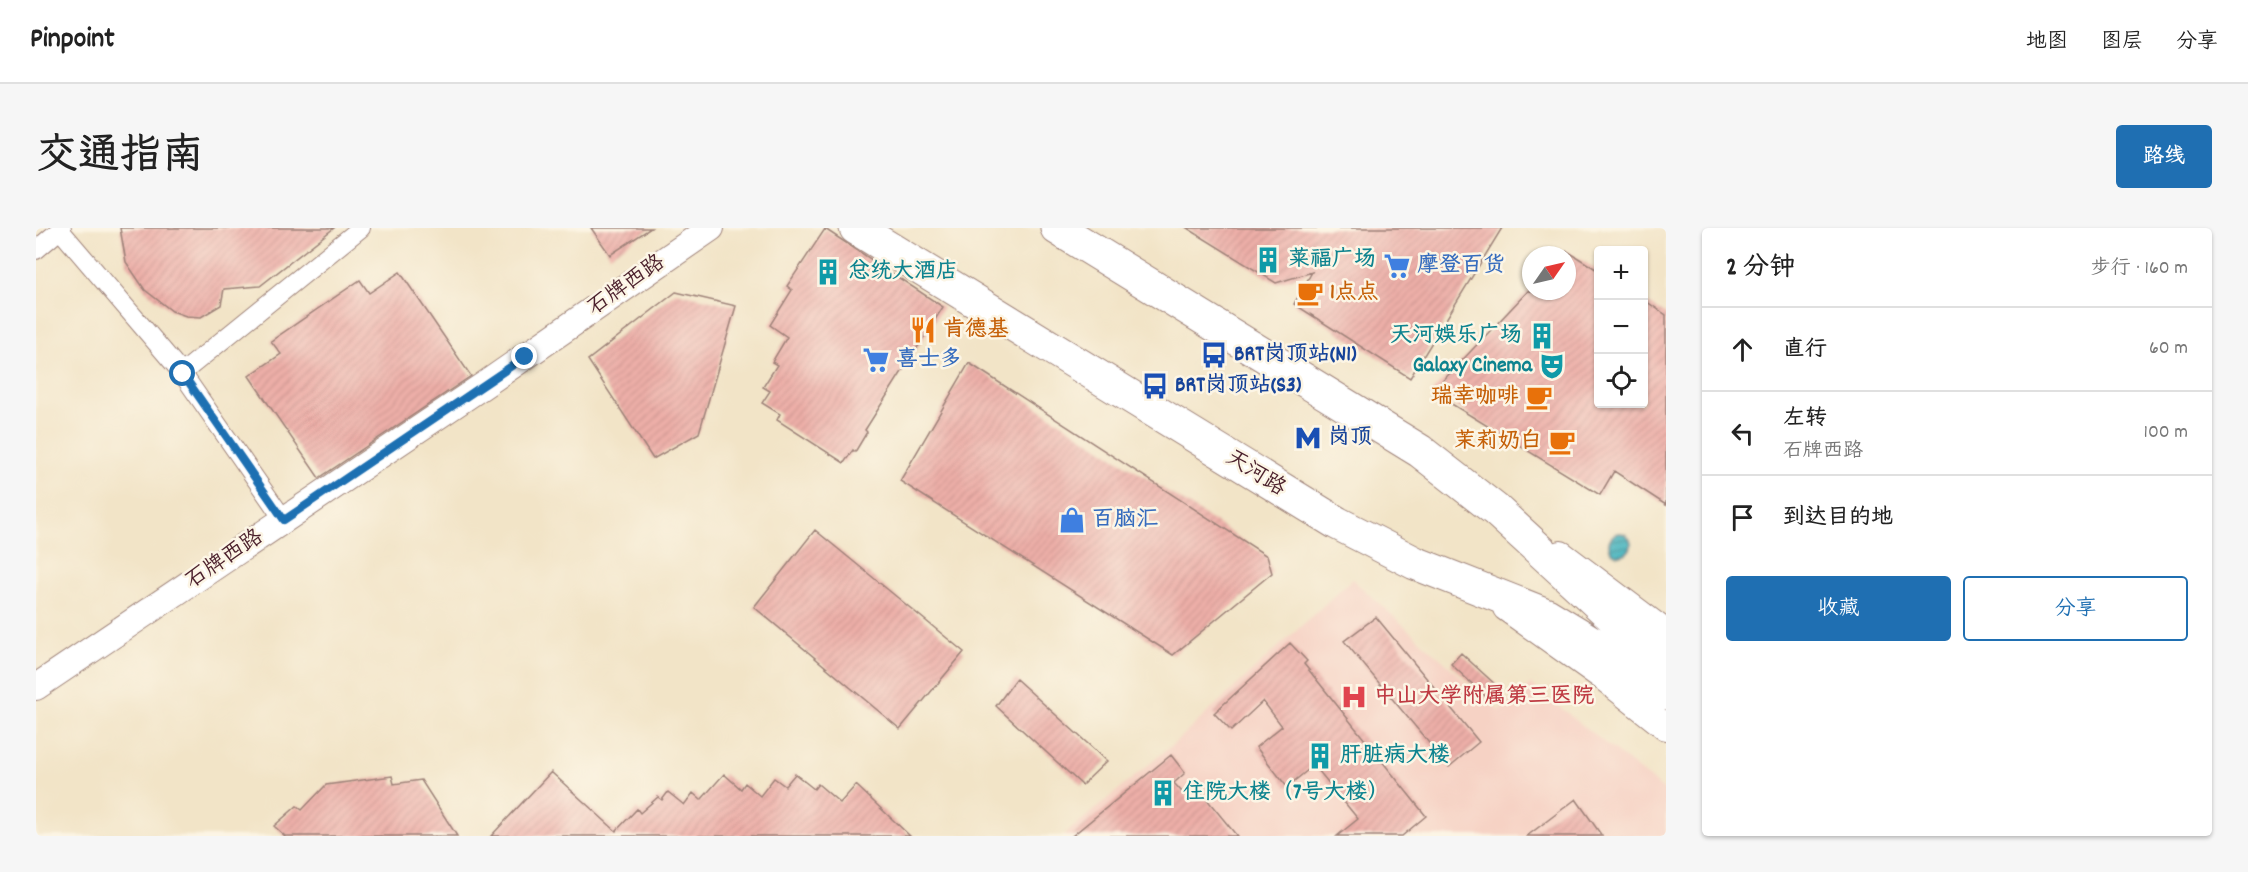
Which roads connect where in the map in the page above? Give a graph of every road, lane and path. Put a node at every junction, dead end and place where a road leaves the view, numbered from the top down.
1 (361, 228) edge
2 (711, 228) edge
3 (856, 228) edge
4 (1057, 228) edge
5 (61, 229) edge
6 (36, 250) edge
7 (183, 374) junction
8 (1497, 511) junction
9 (284, 520) junction
10 (1476, 587) junction
11 (1666, 633) edge
12 (1666, 666) edge
13 (36, 687) edge
14 (1666, 693) edge
15 (1666, 727) edge

1 - 7 street
2 - 9 street, 石牌西路
3 - 10 highway, 天河路
4 - 8 highway
5 - 6 street
5 - 7 street
7 - 9 street
8 - 11 street
8 - 12 highway
9 - 13 street, 石牌西路
10 - 14 highway, 天河路
10 - 15 street

